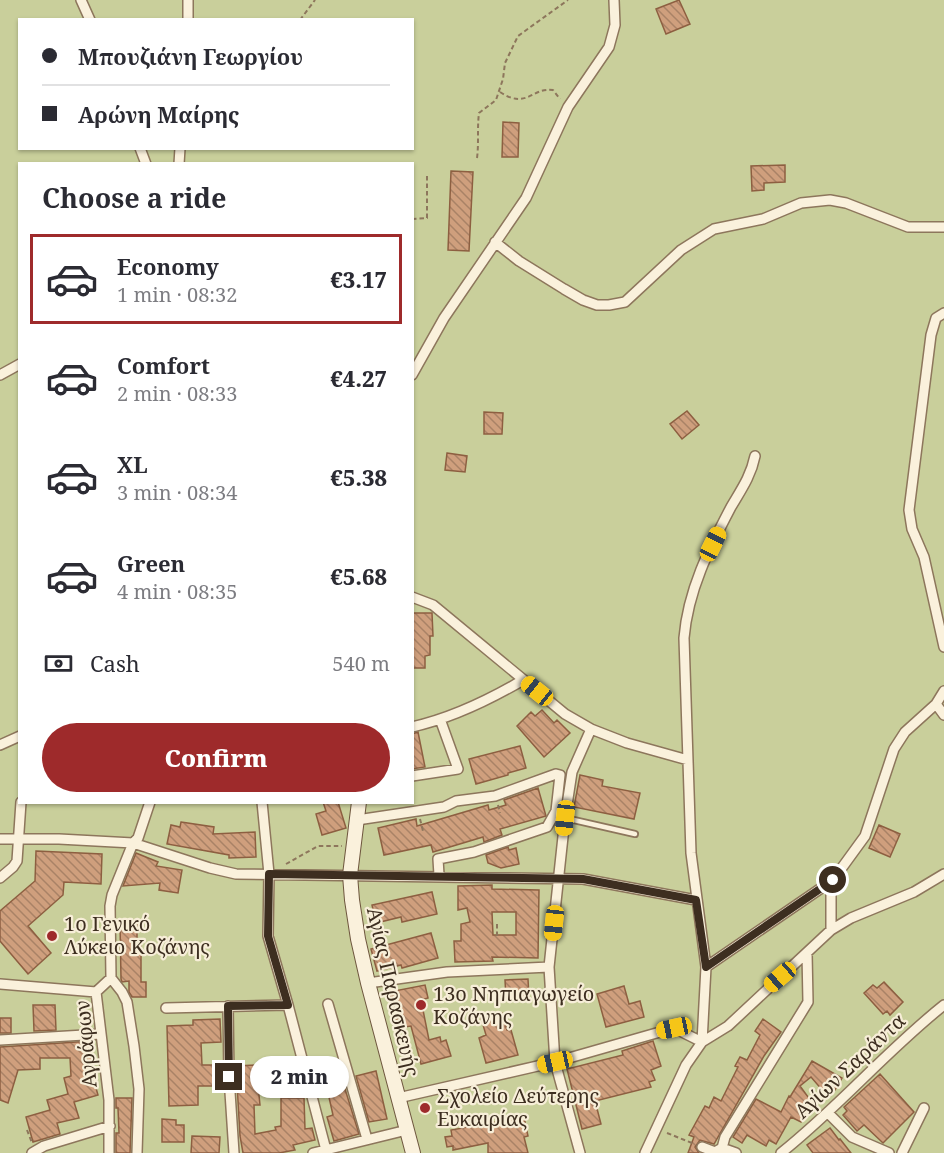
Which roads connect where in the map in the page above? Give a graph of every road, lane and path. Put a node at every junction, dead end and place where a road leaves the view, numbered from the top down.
1 (81, 0) edge
2 (188, 0) edge
3 (315, 0) edge
4 (568, 0) edge
5 (614, 0) edge
6 (89, 18) edge
7 (188, 18) edge
8 (302, 18) edge
9 (500, 92) junction
10 (568, 107) junction
11 (477, 158) dead end
12 (427, 174) dead end
13 (414, 219) edge
14 (944, 227) edge
15 (495, 242) junction
16 (944, 313) edge
17 (18, 365) edge
18 (414, 371) edge
19 (0, 375) edge
20 (755, 456) dead end
21 (414, 598) edge
22 (944, 647) edge
23 (523, 680) junction
24 (944, 691) edge
25 (936, 704) junction
26 (944, 715) edge
27 (440, 719) junction
28 (414, 726) edge
29 (591, 729) junction
30 (18, 737) edge
31 (0, 745) edge
32 (688, 760) junction
33 (414, 776) edge
34 (21, 804) edge
35 (149, 804) edge
36 (262, 804) edge
37 (359, 804) edge
38 (565, 818) junction
39 (357, 820) junction
40 (635, 834) dead end
41 (18, 838) junction
42 (0, 839) edge
43 (133, 843) junction
44 (354, 846) junction
45 (269, 874) junction
46 (944, 874) edge
47 (350, 875) junction
48 (439, 875) junction
49 (0, 878) edge
50 (559, 878) junction
51 (833, 880) junction
52 (696, 900) junction
53 (497, 924) dead end
54 (831, 930) junction
55 (497, 936) dead end
56 (807, 953) junction
57 (706, 967) junction
58 (549, 968) junction
59 (111, 978) junction
60 (368, 983) junction
61 (0, 984) edge
62 (96, 992) junction
63 (328, 1004) dead end
64 (288, 1005) junction
65 (944, 1005) edge
66 (228, 1006) junction
67 (166, 1008) dead end
68 (101, 1034) junction
69 (0, 1040) edge
70 (702, 1042) junction
71 (555, 1062) junction
72 (398, 1098) junction
73 (924, 1108) dead end
74 (828, 1113) junction
75 (110, 1126) junction
76 (656, 1129) junction
77 (407, 1130) junction
78 (367, 1139) junction
79 (702, 1148) joint
80 (722, 1148) junction
81 (862, 1148) edge
82 (326, 1150) junction
83 (34, 1152) edge
84 (109, 1153) edge
85 (137, 1153) edge
86 (234, 1153) edge
87 (313, 1153) edge
88 (413, 1153) edge
89 (580, 1153) edge
90 (645, 1153) edge
91 (736, 1153) edge
92 (781, 1153) edge
93 (889, 1153) edge
94 (902, 1153) edge

1 - 6 street
2 - 7 street
3 - 8 path
4 - 9 path
5 - 10 street
9 - 10 path
9 - 11 path
10 - 15 street
12 - 13 path
14 - 15 street
15 - 18 street
16 - 22 street
17 - 19 street
20 - 32 street
21 - 23 street
23 - 27 street
23 - 29 street
24 - 25 street
25 - 26 street
25 - 51 street
27 - 28 street
27 - 33 street
29 - 32 street
29 - 38 street
30 - 31 street
32 - 52 street
34 - 41 street
35 - 43 street, Αγράφων
36 - 45 street
37 - 39 street, Αγίας Παρασκευής
38 - 40 lane
38 - 50 street
39 - 44 street, Αγίας Παρασκευής
39 - 48 street
41 - 42 street
41 - 43 street
41 - 49 street
43 - 45 street
43 - 59 street, Αγράφων
44 - 45 path
44 - 47 street, Αγίας Παρασκευής
45 - 47 street
45 - 64 street
46 - 54 street
47 - 48 street
47 - 60 street, Αγίας Παρασκευής
48 - 50 street
50 - 52 street
50 - 58 street
51 - 54 street
51 - 57 street
52 - 57 street
53 - 55 path
54 - 56 street
56 - 70 street
56 - 80 street
57 - 70 street
58 - 60 street
58 - 71 street
59 - 62 street, Αγράφων
59 - 85 street
60 - 72 street, Αγίας Παρασκευής
61 - 62 street
62 - 68 street, Αγράφων
63 - 78 street
64 - 66 street
64 - 82 street
65 - 74 street, Αγίων Σαράντα
66 - 67 street
66 - 86 street
68 - 69 street
68 - 75 street, Αγράφων
70 - 71 street
70 - 76 street
71 - 72 street
71 - 89 street
72 - 77 street, Αγίας Παρασκευής
73 - 94 street
74 - 81 street
74 - 92 street, Αγίων Σαράντα
75 - 83 street
75 - 84 street, Αγράφων
76 - 79 path
76 - 90 street
77 - 78 street
77 - 88 street, Αγίας Παρασκευής
78 - 82 street
79 - 80 street
80 - 91 street
81 - 93 street
82 - 87 street

